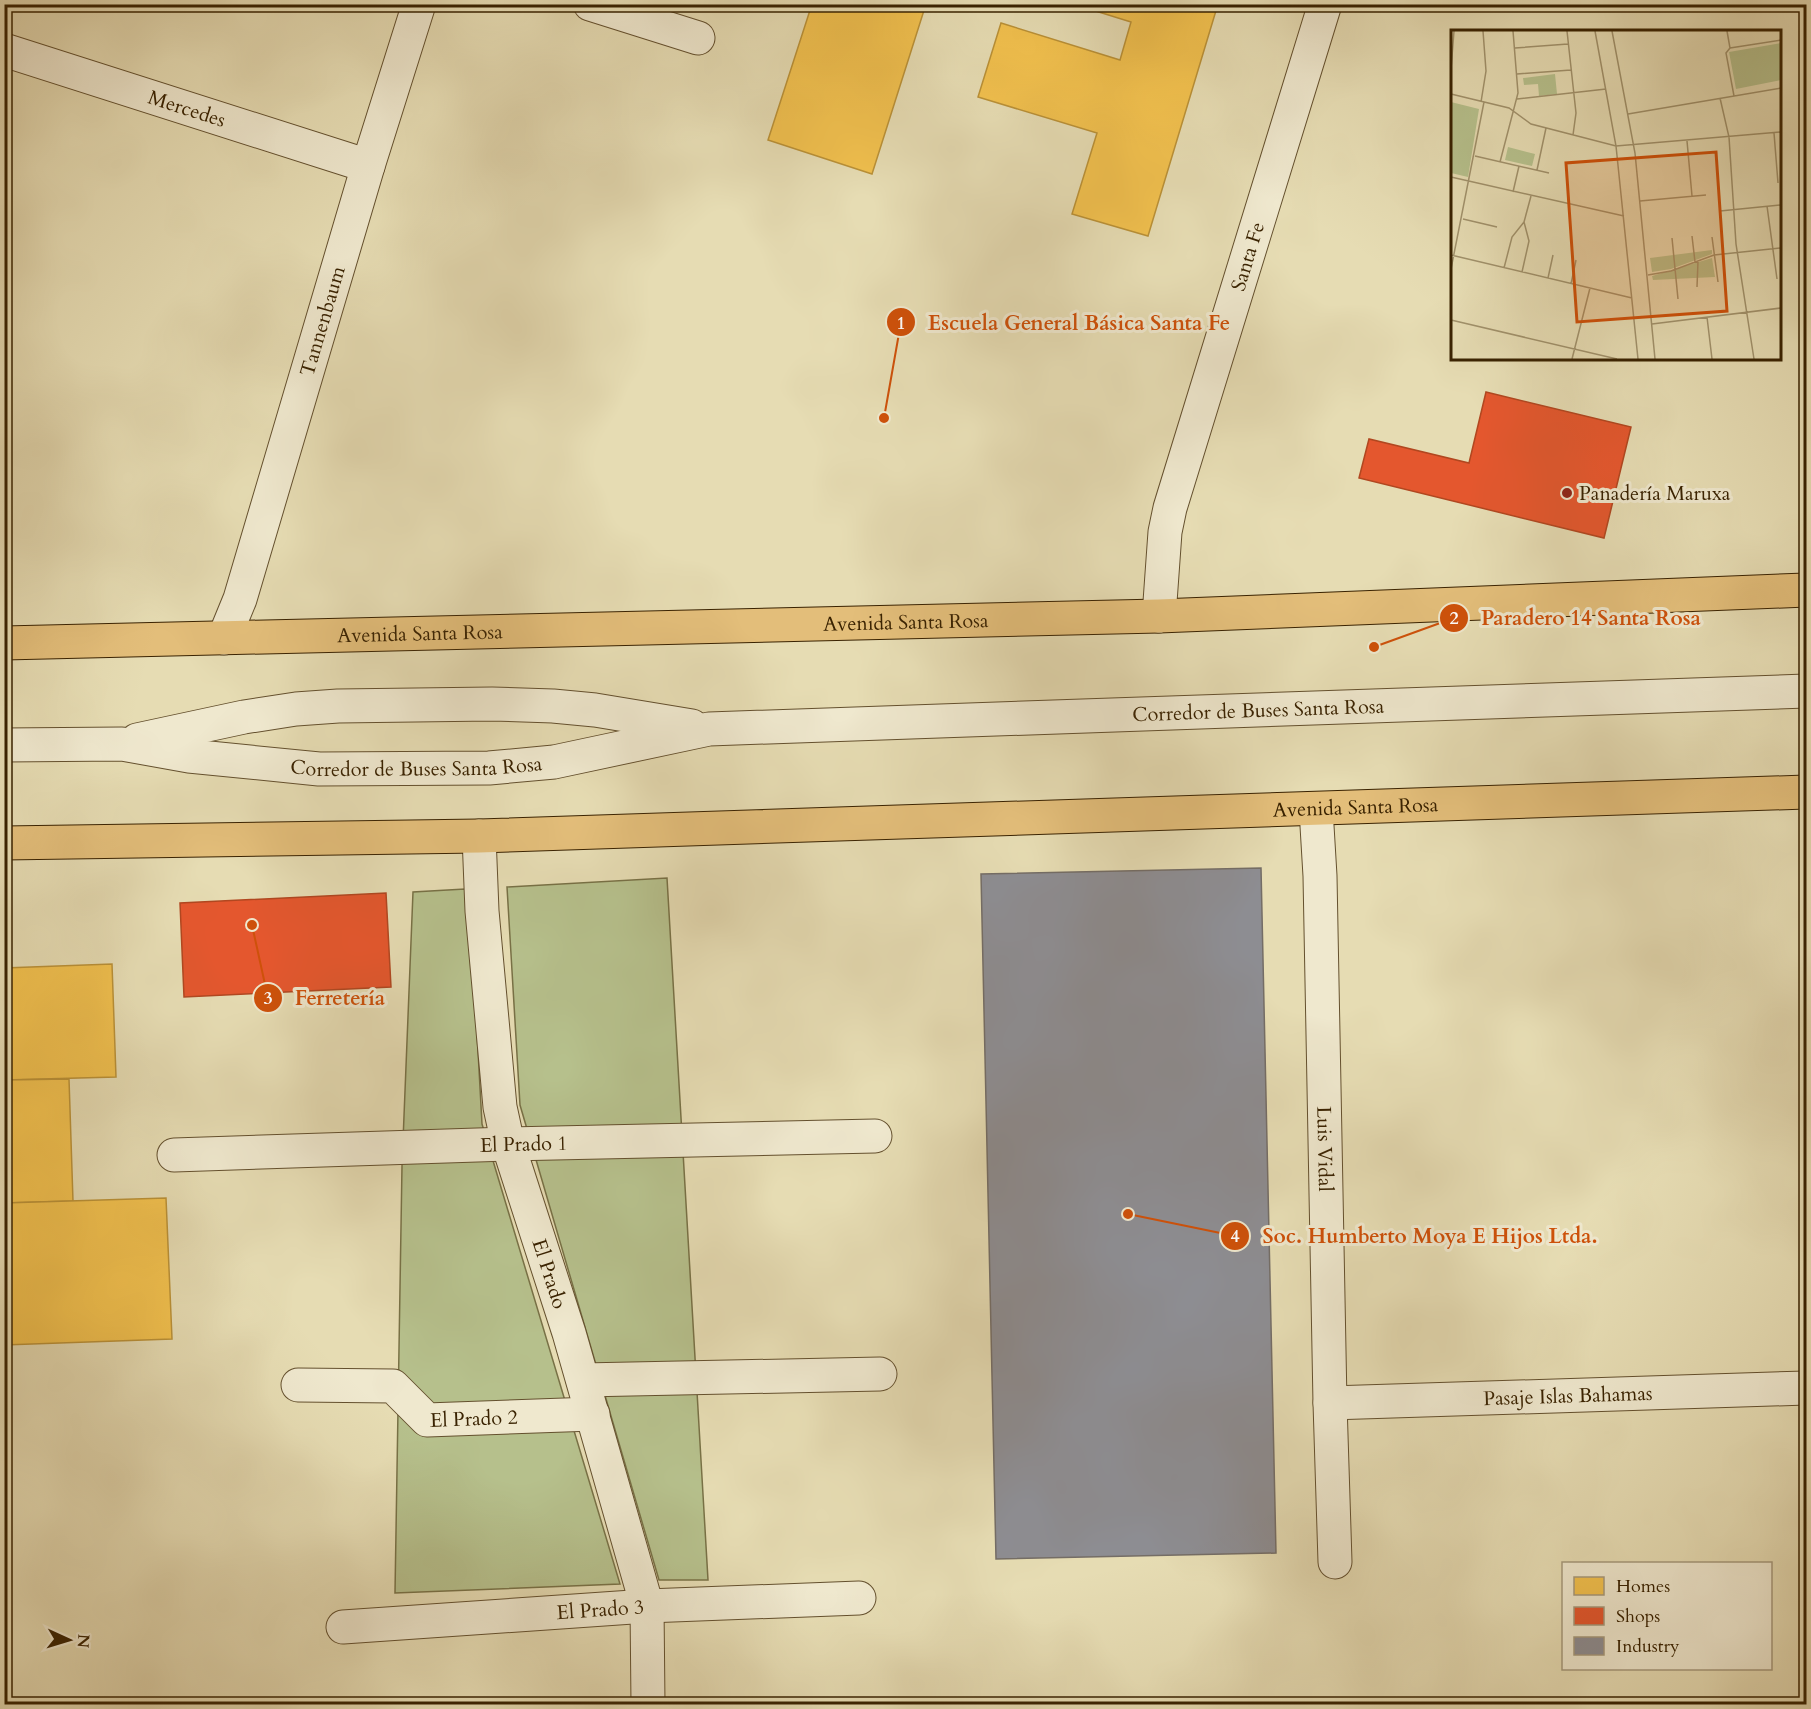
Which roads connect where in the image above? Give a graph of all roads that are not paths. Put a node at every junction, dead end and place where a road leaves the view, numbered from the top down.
1 (419, 4) edge
2 (590, 4) edge
3 (1325, 4) edge
4 (698, 38) dead end
5 (4, 50) edge
6 (368, 166) junction
7 (1806, 590) edge
8 (1159, 616) junction
9 (224, 638) junction
10 (4, 643) edge
11 (1806, 691) edge
12 (709, 729) junction
13 (122, 744) junction
14 (4, 746) edge
15 (1806, 792) edge
16 (1316, 809) junction
17 (479, 836) junction
18 (4, 843) edge
19 (874, 1137) dead end
20 (508, 1144) junction
21 (174, 1155) dead end
22 (880, 1374) dead end
23 (583, 1380) junction
24 (298, 1385) dead end
25 (1806, 1388) edge
26 (1330, 1403) junction
27 (593, 1414) junction
28 (1335, 1562) dead end
29 (859, 1598) dead end
30 (647, 1606) junction
31 (343, 1627) dead end
32 (648, 1704) edge

1 - 6 street, Tannenbaum
2 - 4 street
3 - 8 street, Santa Fe
5 - 6 street, Mercedes
6 - 9 street, Tannenbaum
7 - 8 main road, Avenida Santa Rosa
8 - 9 main road, Avenida Santa Rosa
9 - 10 main road, Avenida Santa Rosa
11 - 12 street, Corredor de Buses Santa Rosa
12 - 13 street, Corredor de Buses Santa Rosa
12 - 13 street, Corredor de Buses Santa Rosa
13 - 14 street, Corredor de Buses Santa Rosa
15 - 16 main road, Avenida Santa Rosa
16 - 17 main road, Avenida Santa Rosa
16 - 26 street, Luis Vidal
17 - 18 main road, Avenida Santa Rosa
17 - 20 street, El Prado
19 - 20 street, El Prado 1
20 - 21 street, El Prado 1
20 - 23 street, El Prado
22 - 23 street
23 - 27 street, El Prado
24 - 27 street, El Prado 2
25 - 26 street, Pasaje Islas Bahamas
26 - 28 street, Luis Vidal
27 - 30 street, El Prado
29 - 30 street, El Prado 3
30 - 31 street, El Prado 3
30 - 32 street, El Prado

